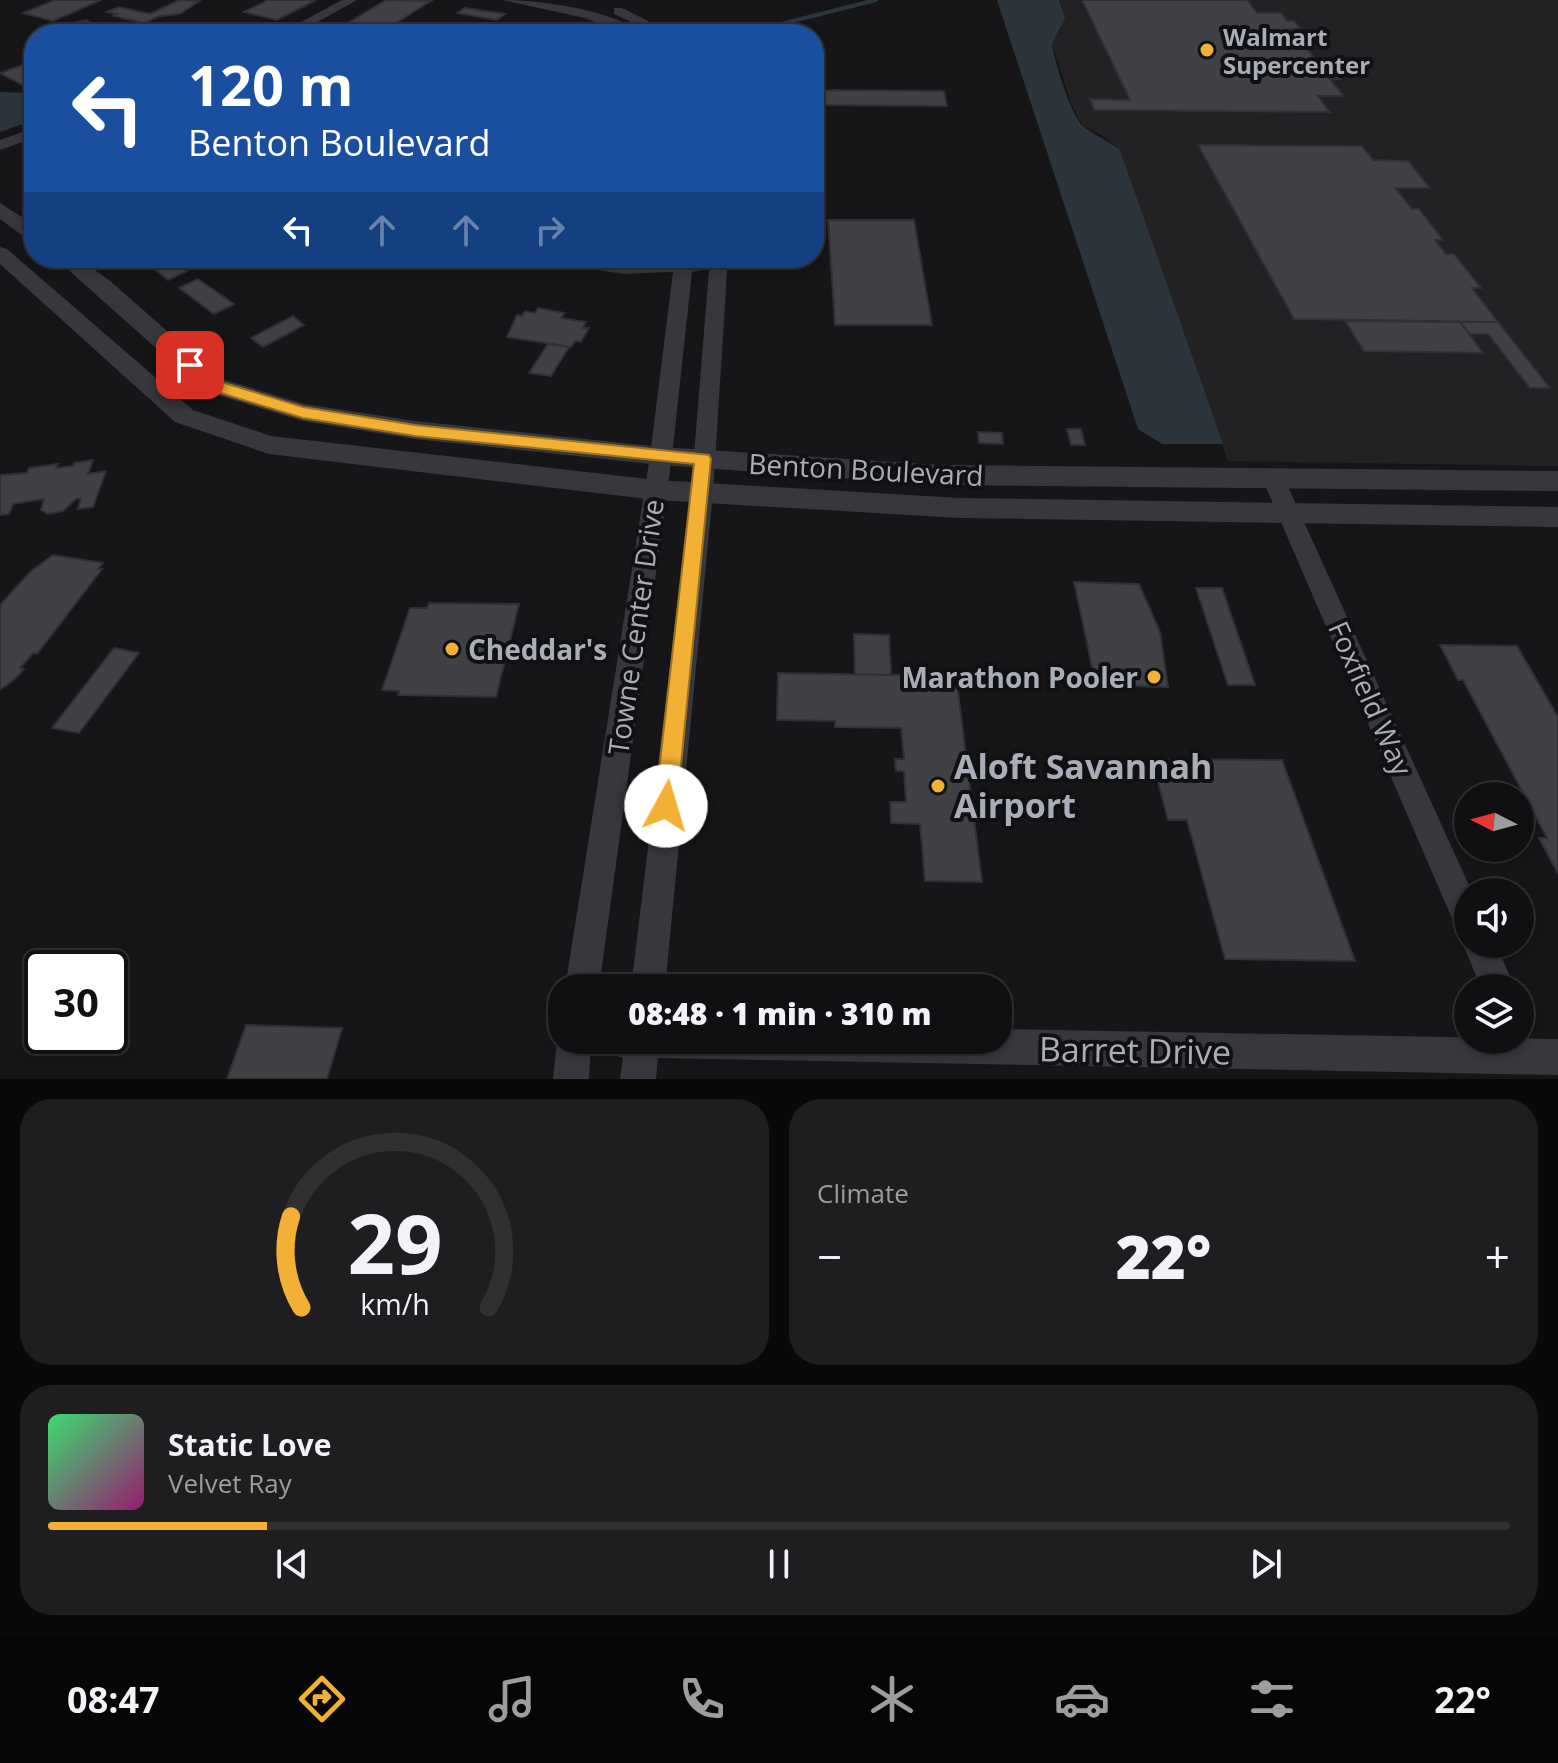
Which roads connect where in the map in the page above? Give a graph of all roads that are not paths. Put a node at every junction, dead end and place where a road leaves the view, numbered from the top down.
1 (351, 0) edge
2 (508, 0) edge
3 (578, 0) edge
4 (305, 24) edge
5 (611, 24) edge
6 (649, 24) edge
7 (24, 137) edge
8 (0, 145) edge
9 (0, 209) edge
10 (24, 227) edge
11 (0, 253) edge
12 (78, 268) edge
13 (683, 268) edge
14 (719, 268) edge
15 (661, 456) junction
16 (703, 459) junction
17 (1273, 478) junction
18 (1558, 481) edge
19 (656, 490) junction
20 (702, 492) junction
21 (1289, 513) junction
22 (1558, 517) edge
23 (1454, 887) edge
24 (584, 974) edge
25 (650, 974) edge
26 (1012, 1045) edge
27 (1535, 1050) edge
28 (573, 1054) edge
29 (635, 1054) edge
30 (571, 1079) edge
31 (638, 1079) edge

1 - 4 street
2 - 5 street
3 - 6 street
7 - 8 street
9 - 10 street
11 - 19 street, Benton Boulevard
12 - 15 street, Benton Boulevard
13 - 15 street, Towne Center Drive
14 - 16 street, Towne Center Drive
15 - 16 street, Benton Boulevard
15 - 19 street, Towne Center Drive
16 - 17 street, Benton Boulevard
16 - 20 street, Towne Center Drive
17 - 18 street, Benton Boulevard
17 - 21 street, Foxfield Way
19 - 20 street, Benton Boulevard
19 - 24 street, Towne Center Drive
20 - 21 street, Benton Boulevard
20 - 25 street, Towne Center Drive
21 - 22 street, Benton Boulevard
21 - 23 street, Foxfield Way
26 - 27 street, Barret Drive
28 - 30 street
29 - 31 street

